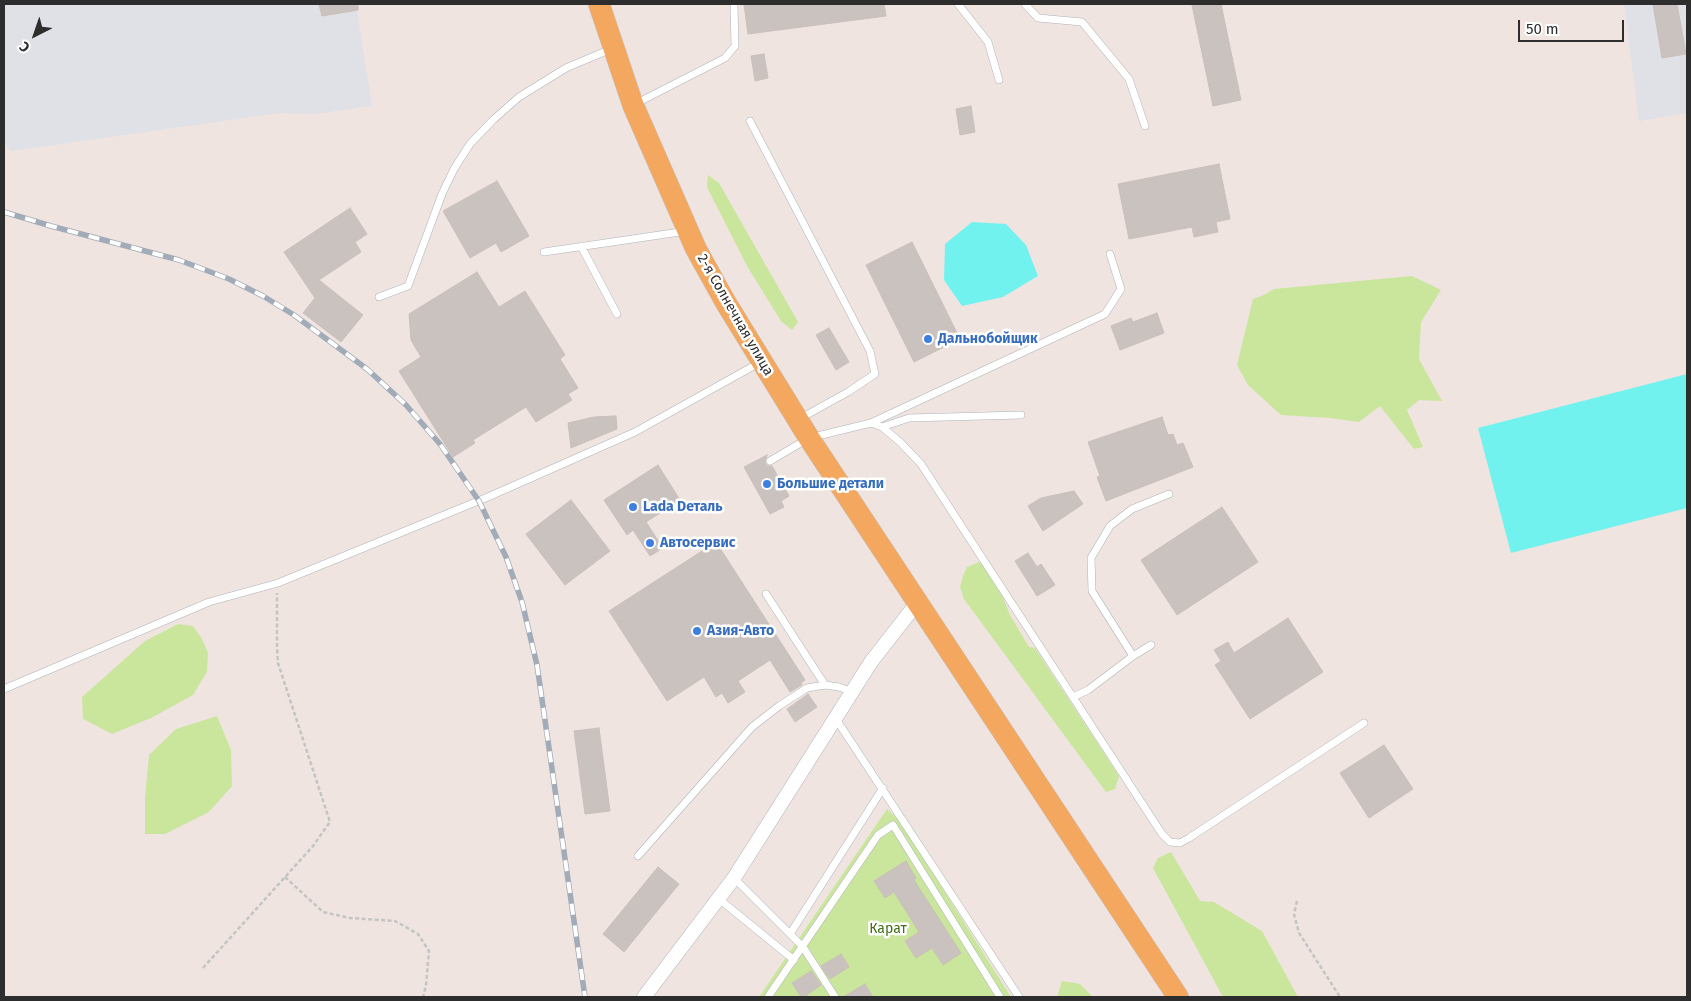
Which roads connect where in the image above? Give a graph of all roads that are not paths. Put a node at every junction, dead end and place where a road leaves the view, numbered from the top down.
1 (599, 4) edge
2 (734, 4) edge
3 (958, 4) edge
4 (1025, 4) edge
5 (614, 48) junction
6 (999, 80) dead end
7 (633, 105) junction
8 (750, 120) dead end
9 (1145, 126) dead end
10 (688, 231) junction
11 (581, 246) junction
12 (544, 252) dead end
13 (1110, 254) dead end
14 (379, 297) dead end
15 (617, 314) dead end
16 (762, 362) junction
17 (1021, 415) dead end
18 (798, 419) junction
19 (871, 423) junction
20 (882, 427) junction
21 (809, 438) junction
22 (770, 461) dead end
23 (1169, 494) dead end
24 (766, 594) dead end
25 (917, 602) junction
26 (1152, 645) dead end
27 (1133, 656) junction
28 (824, 685) junction
29 (4, 689) edge
30 (853, 692) junction
31 (1073, 697) junction
32 (836, 719) junction
33 (1364, 723) dead end
34 (883, 788) junction
35 (638, 856) dead end
36 (734, 878) junction
37 (719, 899) junction
38 (790, 934) junction
39 (803, 947) junction
40 (794, 960) junction
41 (644, 997) edge
42 (768, 997) edge
43 (835, 997) edge
44 (1000, 997) edge
45 (1019, 997) edge
46 (1178, 997) edge

1 - 5 main road, 2-я Солнечная улица
2 - 7 lane
3 - 6 lane
4 - 9 lane
5 - 7 main road, 2-я Солнечная улица
5 - 14 lane
7 - 10 main road, 2-я Солнечная улица
8 - 18 lane
10 - 11 lane
10 - 16 main road, 2-я Солнечная улица
11 - 12 lane
11 - 15 lane
13 - 19 lane
16 - 18 main road, 2-я Солнечная улица
16 - 29 lane
17 - 20 lane
18 - 21 main road, 2-я Солнечная улица
19 - 20 lane
19 - 21 lane
20 - 31 lane
21 - 22 lane
21 - 25 main road, 2-я Солнечная улица
23 - 27 lane
24 - 28 lane
25 - 30 street
25 - 46 main road, 2-я Солнечная улица
26 - 27 lane
27 - 31 lane
28 - 30 lane
28 - 35 lane
30 - 32 street
31 - 33 lane
32 - 34 lane
32 - 36 street
34 - 38 lane
34 - 45 lane
36 - 37 street
36 - 38 lane
37 - 40 lane
37 - 41 street
38 - 39 lane
39 - 40 lane
39 - 43 lane
39 - 44 lane
40 - 42 lane

